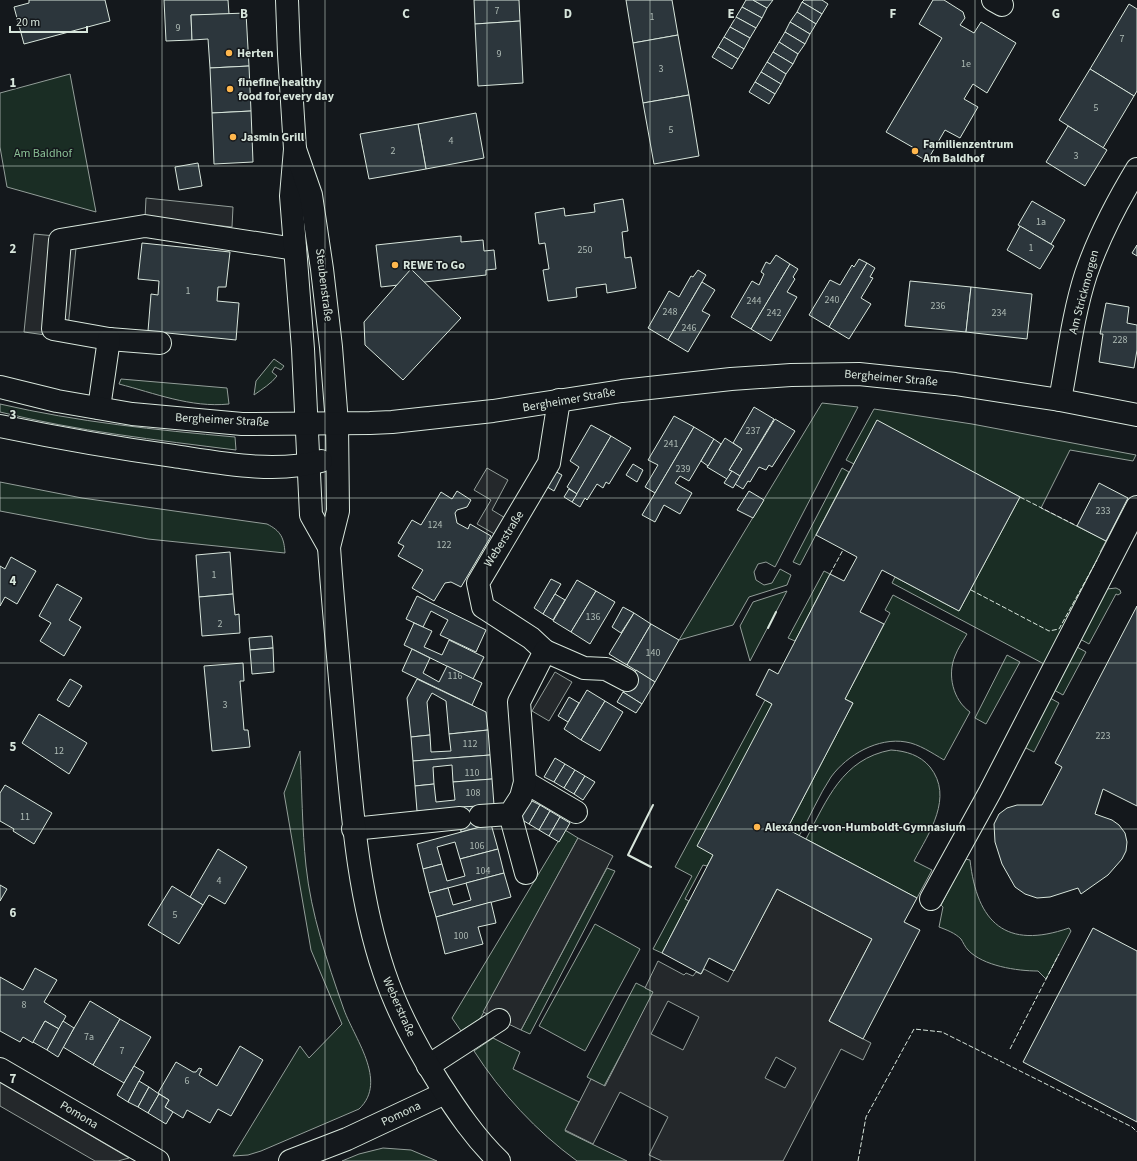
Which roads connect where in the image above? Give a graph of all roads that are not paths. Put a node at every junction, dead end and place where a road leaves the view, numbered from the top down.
1 (287, 0) edge
2 (295, 149) junction
3 (1137, 169) edge
4 (295, 249) junction
5 (109, 339) junction
6 (160, 343) dead end
7 (0, 387) edge
8 (559, 400) junction
9 (1060, 400) junction
10 (99, 408) junction
11 (1137, 415) edge
12 (306, 423) junction
13 (337, 423) junction
14 (0, 426) edge
15 (337, 446) junction
16 (307, 465) junction
17 (1137, 507) edge
18 (329, 548) junction
19 (545, 651) junction
20 (626, 680) dead end
21 (525, 782) junction
22 (576, 812) dead end
23 (510, 814) junction
24 (354, 829) junction
25 (526, 873) dead end
26 (931, 899) dead end
27 (499, 1020) dead end
28 (428, 1066) junction
29 (0, 1069) edge
30 (445, 1093) junction
31 (158, 1161) edge
32 (290, 1161) edge
33 (499, 1161) edge

1 - 2 main road, Steubenstraße
2 - 4 main road, Steubenstraße
2 - 13 main road, Steubenstraße
3 - 9 main road, Am Strickmorgen
4 - 5 main road
4 - 12 main road, Steubenstraße
5 - 6 main road
5 - 10 main road
7 - 10 main road, Bergheimer Straße
8 - 9 main road, Bergheimer Straße
8 - 13 main road, Bergheimer Straße
8 - 19 main road, Weberstraße
9 - 11 main road, Bergheimer Straße
10 - 12 main road, Bergheimer Straße
12 - 13 main road, Bergheimer Straße
12 - 16 main road, Weberstraße
13 - 15 main road, Weberstraße
14 - 16 main road
15 - 16 main road
15 - 18 main road, Weberstraße
16 - 18 main road, Weberstraße
17 - 26 main road
18 - 24 main road, Weberstraße
19 - 20 main road, Weberstraße
19 - 21 main road
21 - 22 main road
21 - 23 main road
23 - 24 main road
23 - 25 main road
24 - 28 main road, Weberstraße
27 - 28 main road
28 - 30 main road, Weberstraße
29 - 31 main road, Pomona
30 - 32 main road, Pomona
30 - 33 main road, Weberstraße

